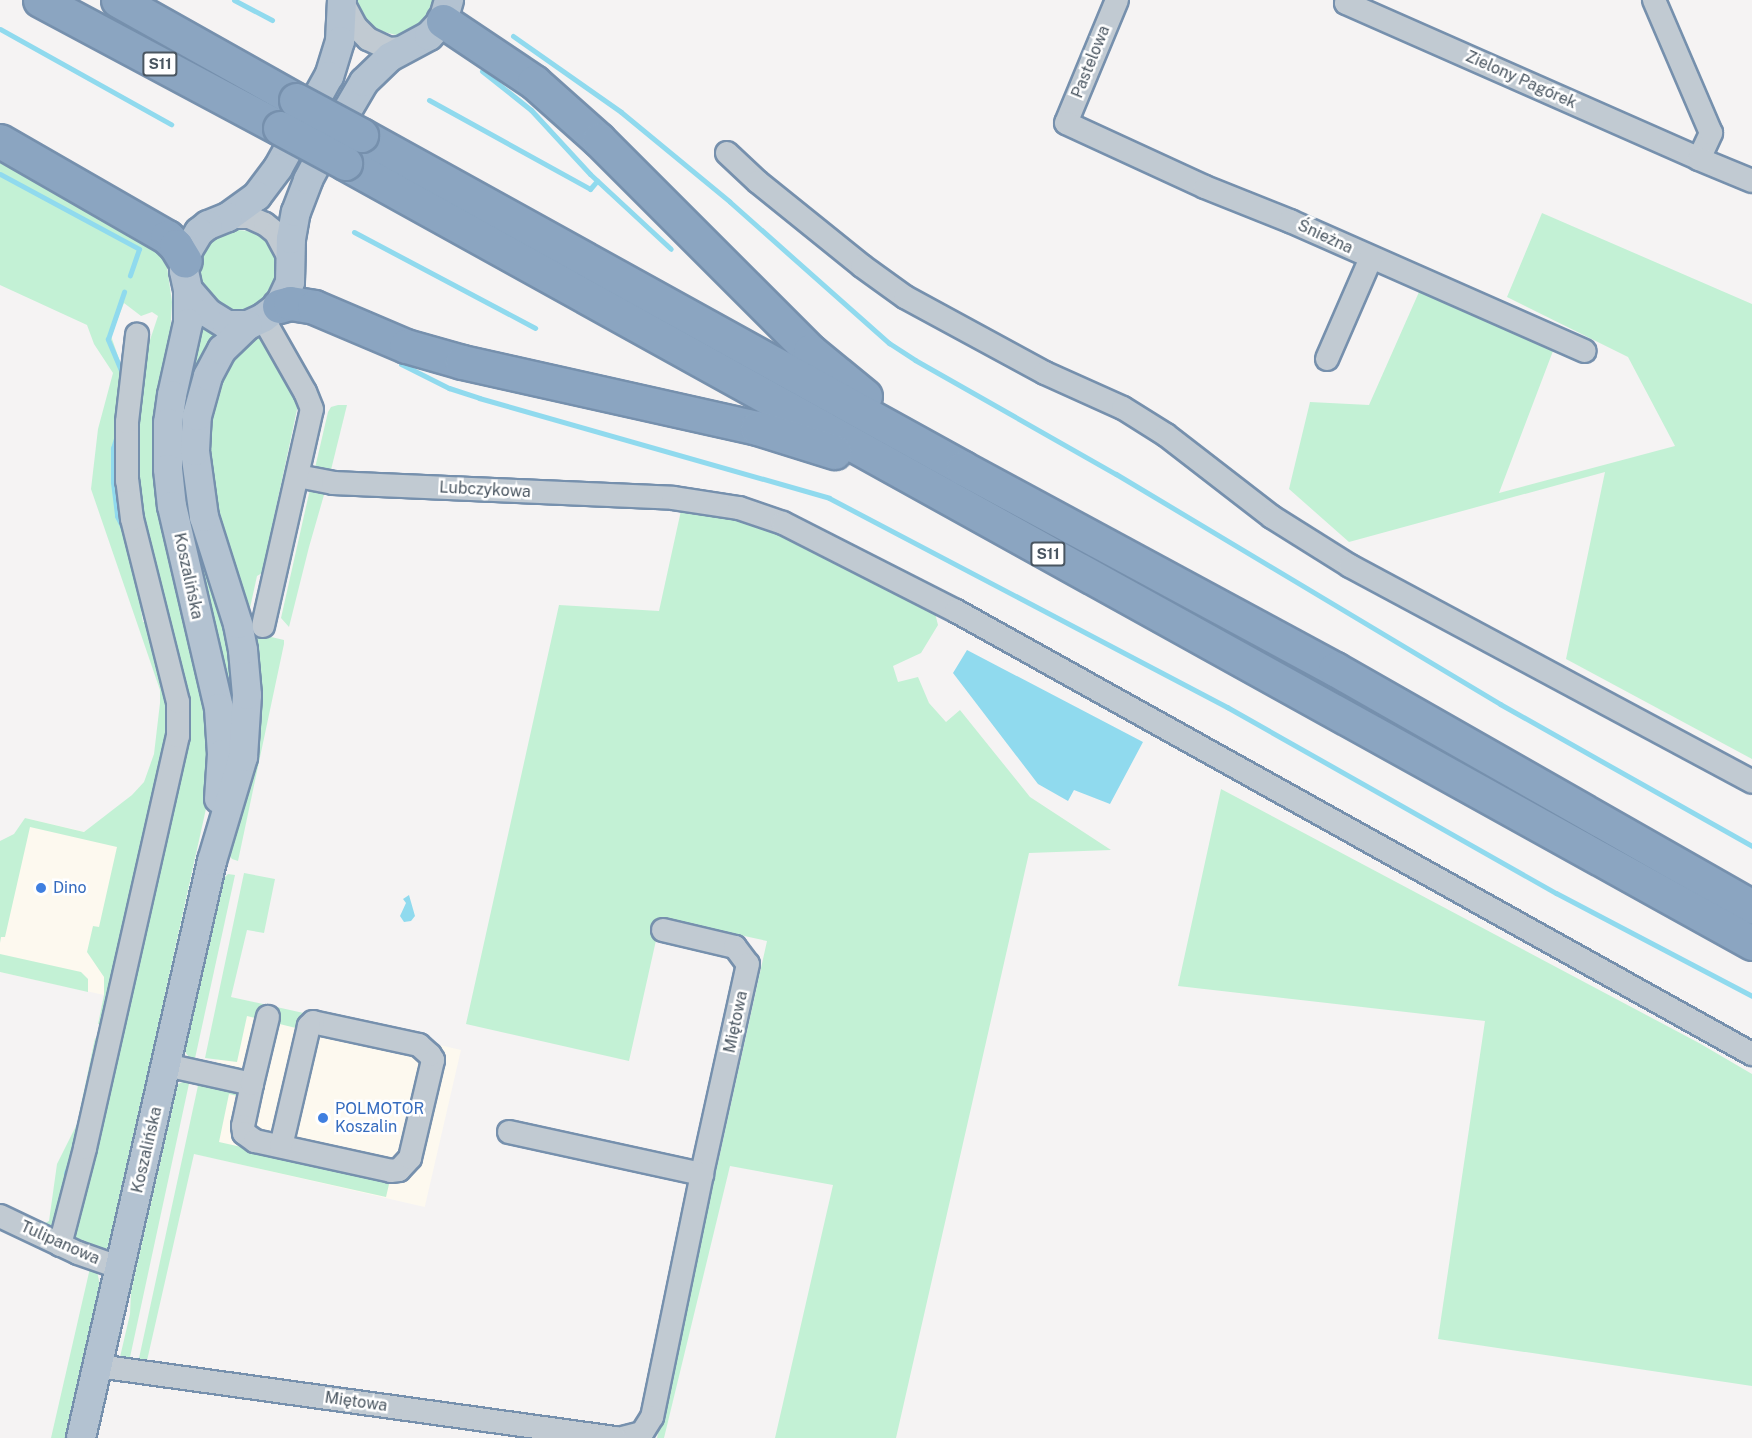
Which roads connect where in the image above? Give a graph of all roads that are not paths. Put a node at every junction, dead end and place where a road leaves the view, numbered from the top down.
1 (40, 0) edge
2 (118, 0) edge
3 (1117, 0) edge
4 (1347, 0) edge
5 (1654, 0) edge
6 (342, 1) edge
7 (446, 10) edge
8 (403, 48) junction
9 (1066, 123) joint
10 (0, 141) edge
11 (353, 149) junction
12 (728, 153) dead end
13 (1699, 159) junction
14 (1752, 181) edge
15 (228, 217) junction
16 (1371, 258) junction
17 (291, 261) junction
18 (186, 276) junction
19 (263, 317) junction
20 (137, 335) dead end
21 (1585, 351) dead end
22 (1327, 359) dead end
23 (298, 476) junction
24 (953, 482) junction
25 (263, 626) dead end
26 (1752, 782) edge
27 (212, 861) junction
28 (1752, 907) edge
29 (663, 930) dead end
30 (1752, 943) edge
31 (268, 1017) dead end
32 (1752, 1054) edge
33 (166, 1065) junction
34 (252, 1084) junction
35 (509, 1132) dead end
36 (281, 1146) junction
37 (702, 1174) junction
38 (0, 1216) edge
39 (60, 1245) junction
40 (121, 1268) junction
41 (98, 1366) junction
42 (81, 1438) edge
43 (615, 1438) edge
44 (622, 1438) edge

1 - 11 highway, S11, bridge
2 - 11 highway, S11, bridge
3 - 9 street, Pastelowa
4 - 13 street, Zielony Pagórek
5 - 13 street
6 - 8 street
6 - 15 main road
7 - 8 main road
7 - 24 highway
8 - 17 main road
9 - 16 street, Śnieżna
10 - 18 highway
11 - 24 highway, S11
11 - 24 highway, S11
12 - 26 street
13 - 14 street, Zielony Pagórek
15 - 17 street
15 - 18 main road
16 - 21 street, Śnieżna
16 - 22 street
17 - 19 main road
18 - 19 main road
18 - 27 main road, Koszalińska
19 - 23 street
19 - 24 highway
19 - 27 main road, Koszalińska
20 - 39 street
23 - 25 street
23 - 32 street, Lubczykowa
24 - 28 highway, S11
24 - 30 highway, S11
27 - 33 main road, Koszalińska
29 - 37 street, Miętowa
31 - 34 street
33 - 34 street
33 - 40 main road, Koszalińska
34 - 36 street
35 - 37 street
36 - 36 street
37 - 44 street, Miętowa
38 - 39 street, Tulipanowa
39 - 40 street, Tulipanowa
40 - 41 main road, Koszalińska
41 - 42 main road, Koszalińska
41 - 43 street, Miętowa

